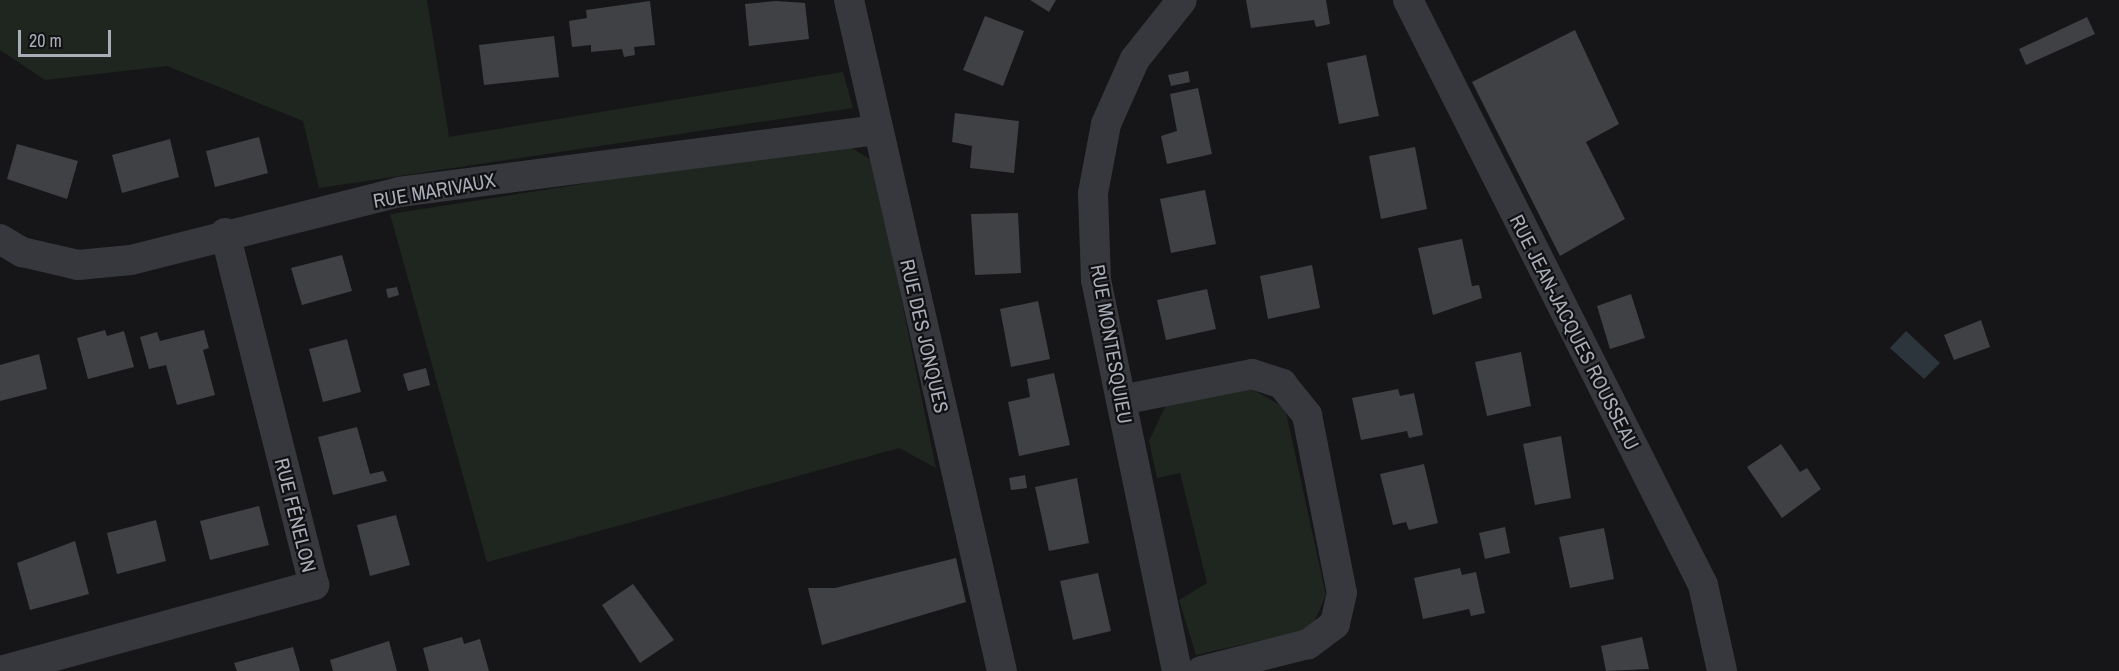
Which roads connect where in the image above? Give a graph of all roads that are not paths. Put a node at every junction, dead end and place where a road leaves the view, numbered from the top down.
1 (849, 0) edge
2 (1182, 0) edge
3 (1408, 0) edge
4 (878, 130) junction
5 (225, 233) junction
6 (0, 239) edge
7 (1121, 400) junction
8 (0, 671) edge
9 (1002, 671) edge
10 (1177, 671) edge
11 (1202, 671) edge
12 (1722, 671) edge

1 - 4 street, RUE DES JONQUES
2 - 7 street, RUE MONTESQUIEU
3 - 12 street, RUE JEAN-JACQUES ROUSSEAU
4 - 5 street, RUE MARIVAUX
4 - 9 street, RUE DES JONQUES
5 - 6 street, RUE MARIVAUX
5 - 8 street, RUE FÉNELON
7 - 10 street, RUE MONTESQUIEU
7 - 11 street

